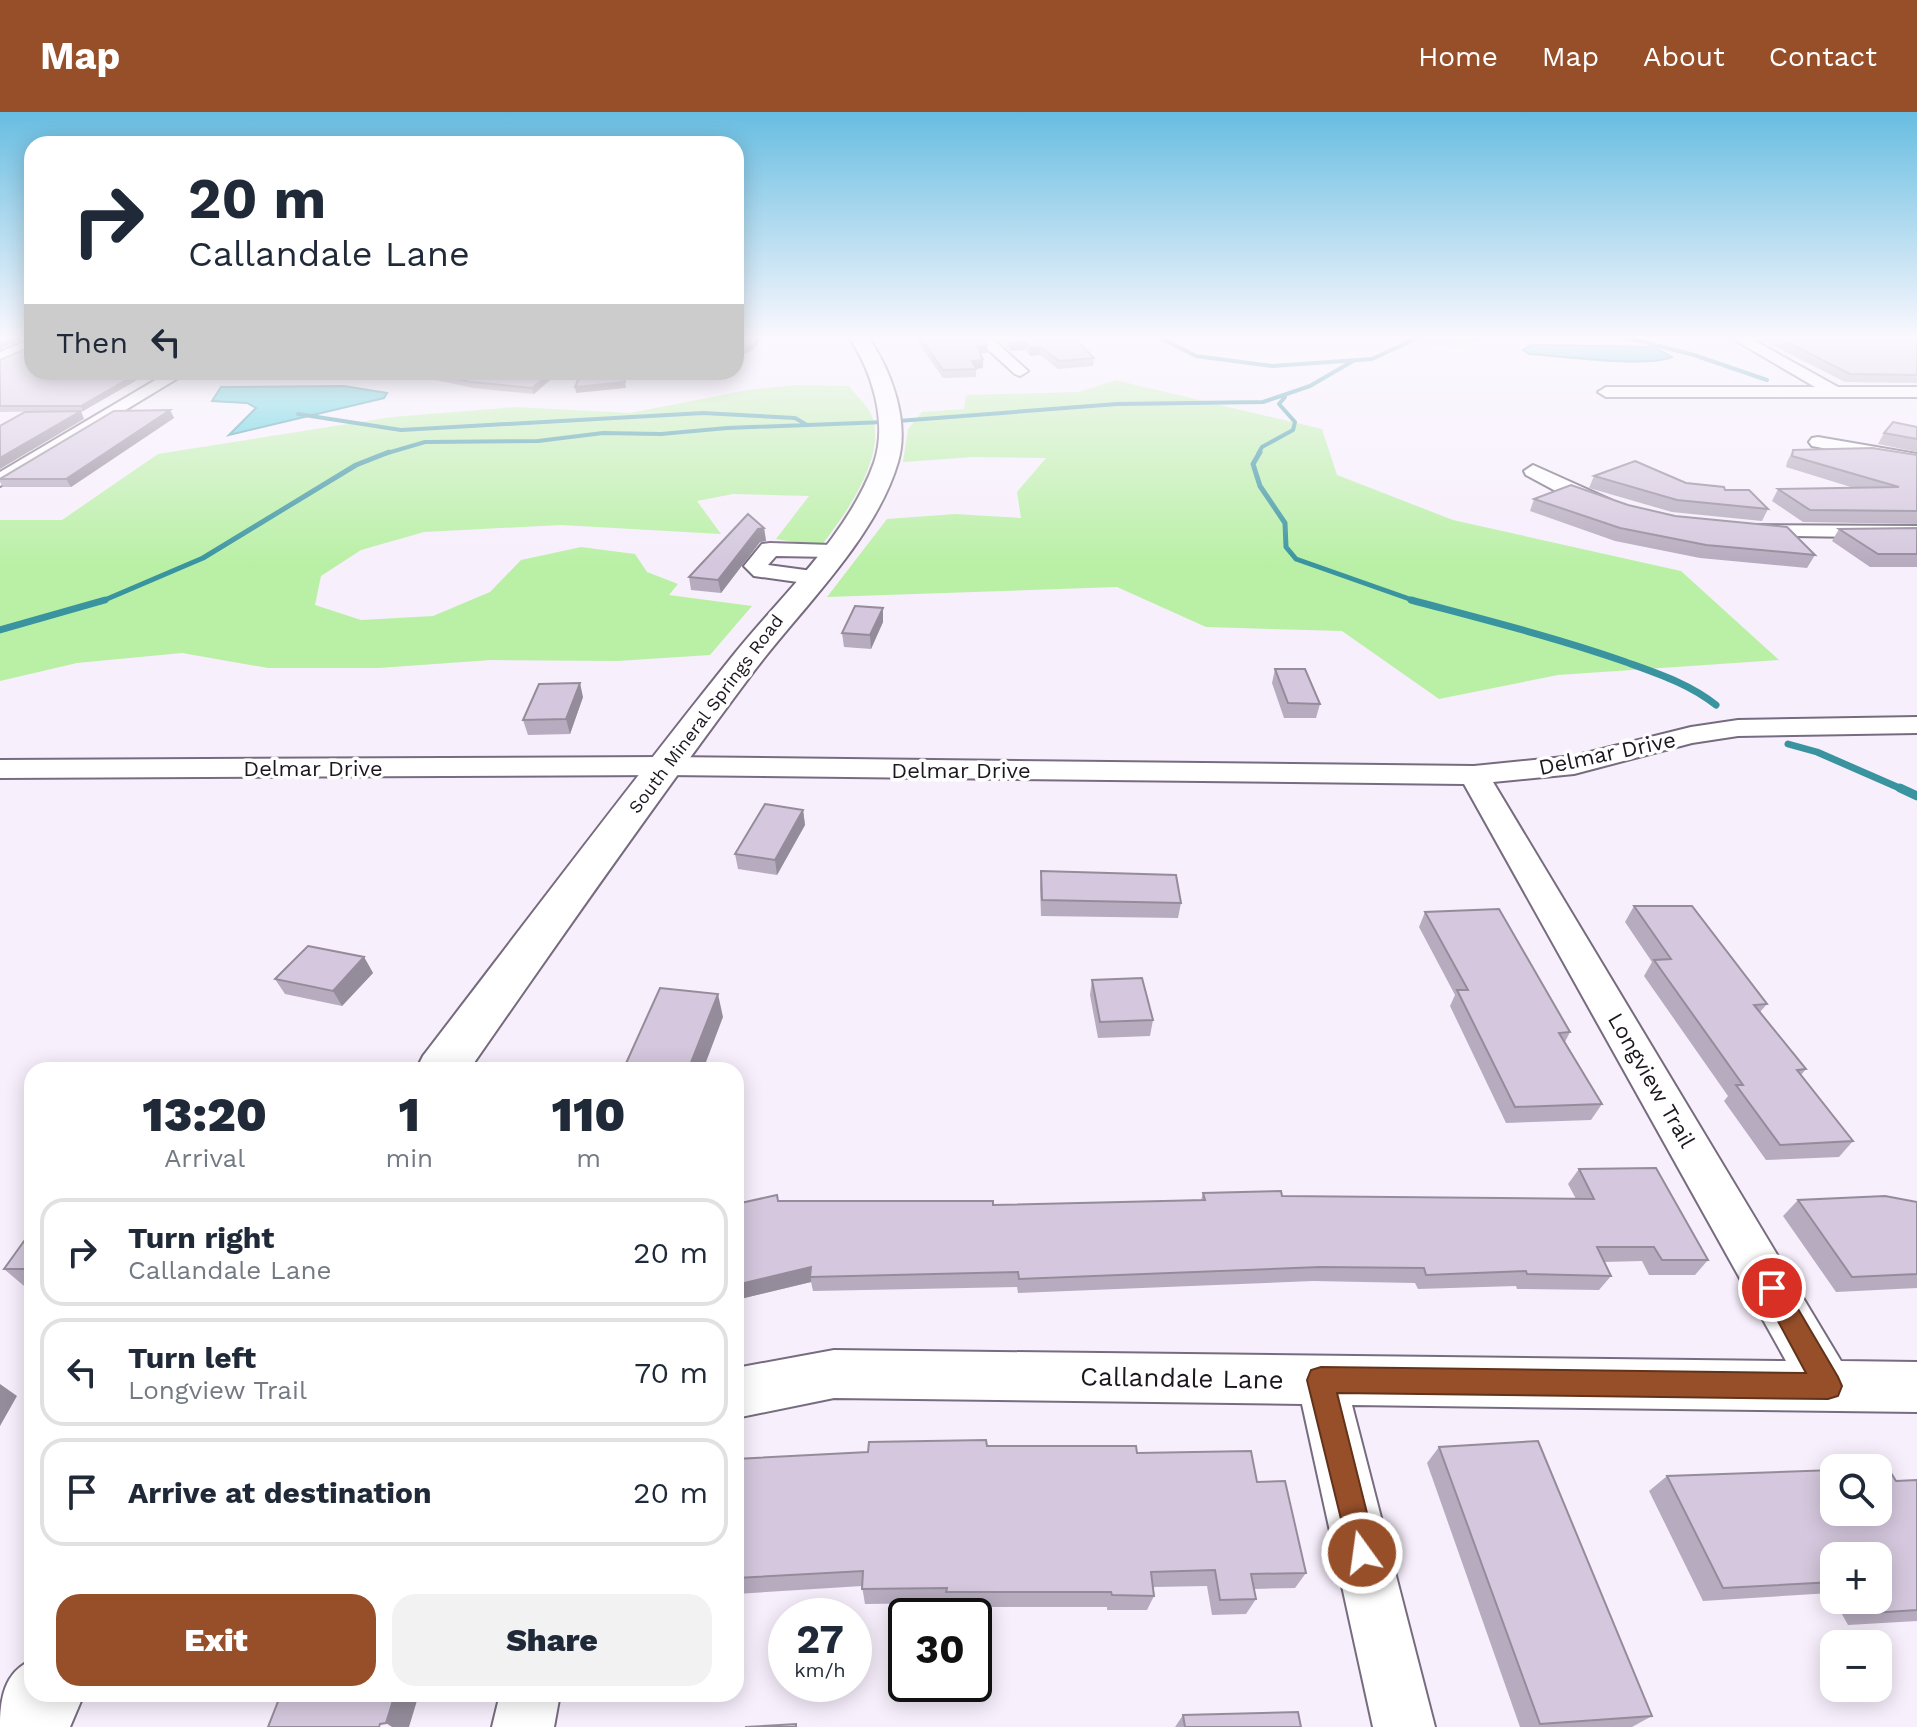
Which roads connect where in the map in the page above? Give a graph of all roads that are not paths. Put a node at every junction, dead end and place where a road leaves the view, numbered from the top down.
1 (114, 411) edge
2 (887, 411) edge
3 (1818, 442) dead end
4 (1917, 460) edge
5 (1533, 471) dead end
6 (0, 480) edge
7 (1629, 512) edge
8 (1720, 529) edge
9 (1917, 532) edge
10 (832, 551) junction
11 (812, 577) junction
12 (1917, 725) edge
13 (665, 766) junction
14 (0, 769) edge
15 (1474, 775) junction
16 (447, 1062) edge
17 (1321, 1380) junction
18 (1828, 1386) junction
19 (1917, 1387) edge
20 (744, 1391) edge
21 (41, 1702) edge
22 (528, 1702) edge
23 (27, 1727) edge
24 (523, 1727) edge
25 (1404, 1727) edge

1 - 6 street
2 - 10 street, South Mineral Springs Road
3 - 4 street
5 - 7 street
8 - 9 street
10 - 11 street, South Mineral Springs Road
10 - 11 street
11 - 13 street, South Mineral Springs Road
12 - 15 street, Delmar Drive
13 - 14 street, Delmar Drive
13 - 15 street, Delmar Drive
13 - 16 street, South Mineral Springs Road
15 - 18 street, Longview Trail
17 - 18 street, Callandale Lane
17 - 20 street, Callandale Lane
17 - 25 street
18 - 19 street, Callandale Lane
21 - 23 street
22 - 24 street

